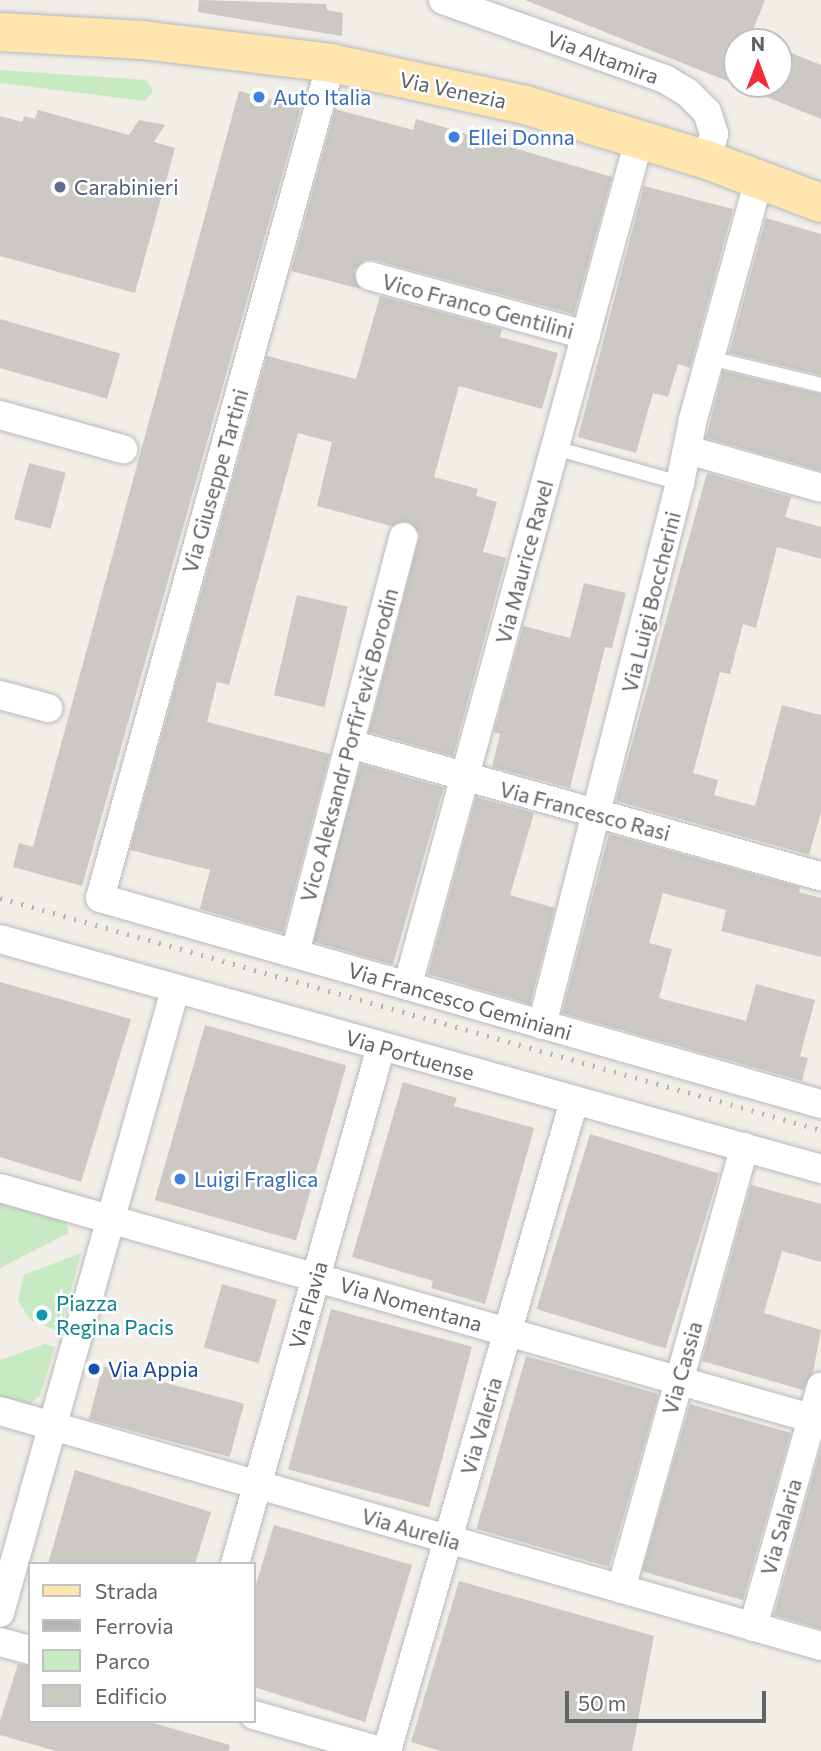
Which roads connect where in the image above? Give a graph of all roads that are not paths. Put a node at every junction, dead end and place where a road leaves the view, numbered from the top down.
1 (443, 0) edge
2 (0, 32) edge
3 (331, 63) junction
4 (639, 140) junction
5 (707, 160) junction
6 (759, 179) junction
7 (817, 201) edge
8 (370, 276) dead end
9 (586, 335) junction
10 (710, 358) junction
11 (821, 385) edge
12 (0, 415) edge
13 (555, 448) junction
14 (123, 449) dead end
15 (688, 450) junction
16 (680, 483) junction
17 (821, 488) edge
18 (403, 537) dead end
19 (0, 695) edge
20 (48, 708) dead end
21 (349, 744) junction
22 (465, 778) junction
23 (597, 814) junction
24 (821, 876) edge
25 (100, 898) joint
26 (0, 939) edge
27 (295, 953) junction
28 (408, 984) junction
29 (175, 990) junction
30 (542, 1025) junction
31 (381, 1047) junction
32 (574, 1101) junction
33 (821, 1104) edge
34 (744, 1147) junction
35 (821, 1169) edge
36 (0, 1188) edge
37 (111, 1219) junction
38 (316, 1277) junction
39 (508, 1332) junction
40 (679, 1381) junction
41 (821, 1386) edge
42 (0, 1412) edge
43 (816, 1420) edge
44 (52, 1426) junction
45 (257, 1485) junction
46 (448, 1540) junction
47 (236, 1562) edge
48 (621, 1589) junction
49 (0, 1613) edge
50 (753, 1627) junction
51 (0, 1642) edge
52 (821, 1646) edge
53 (28, 1649) edge
54 (256, 1716) edge
55 (380, 1751) edge
56 (387, 1751) edge

1 - 5 street, Via Altamira
2 - 3 main road, Via Venezia
3 - 4 main road, Via Venezia
3 - 25 street, Via Giuseppe Tartini
4 - 5 main road, Via Venezia
4 - 9 street, Via Maurice Ravel
5 - 6 main road, Via Venezia
6 - 7 main road, Via Venezia
6 - 10 street, Via Luigi Boccherini
8 - 9 street, Vico Franco Gentilini
9 - 13 street, Via Maurice Ravel
10 - 11 lane
10 - 15 street, Via Luigi Boccherini
12 - 14 street
13 - 16 lane
13 - 22 street, Via Maurice Ravel
15 - 16 street, Via Luigi Boccherini
15 - 17 street
16 - 23 street, Via Luigi Boccherini
18 - 21 street, Vico Aleksandr Porfir'evič Borodin
19 - 20 street
21 - 22 street, Via Francesco Rasi
21 - 27 street, Vico Aleksandr Porfir'evič Borodin
22 - 23 street, Via Francesco Rasi
22 - 28 street, Via Maurice Ravel
23 - 24 street, Via Francesco Rasi
23 - 30 street, Via Luigi Boccherini
25 - 27 street, Via Francesco Geminiani
26 - 29 street, Via Portuense
27 - 28 street, Via Francesco Geminiani
28 - 30 street, Via Francesco Geminiani
29 - 31 street, Via Portuense
29 - 37 street
30 - 33 street, Via Francesco Geminiani
31 - 32 street, Via Portuense
31 - 38 street, Via Flavia
32 - 34 street, Via Portuense
32 - 39 street, Via Valeria
34 - 35 street, Via Portuense
34 - 40 street, Via Cassia
36 - 37 street, Via Nomentana
37 - 38 street, Via Nomentana
37 - 44 street
38 - 39 street, Via Nomentana
38 - 45 street, Via Flavia
39 - 40 street, Via Nomentana
39 - 46 street, Via Valeria
40 - 43 street, Via Nomentana
40 - 48 street, Via Cassia
41 - 43 street, Via Salaria
42 - 44 street, Via Aurelia
43 - 50 street, Via Salaria
44 - 45 street, Via Aurelia
44 - 49 street
45 - 46 street, Via Aurelia
45 - 47 street, Via Flavia
46 - 48 street, Via Aurelia
46 - 56 street, Via Valeria
48 - 50 street, Via Aurelia
50 - 52 street, Via Aurelia
51 - 53 street
54 - 55 street

